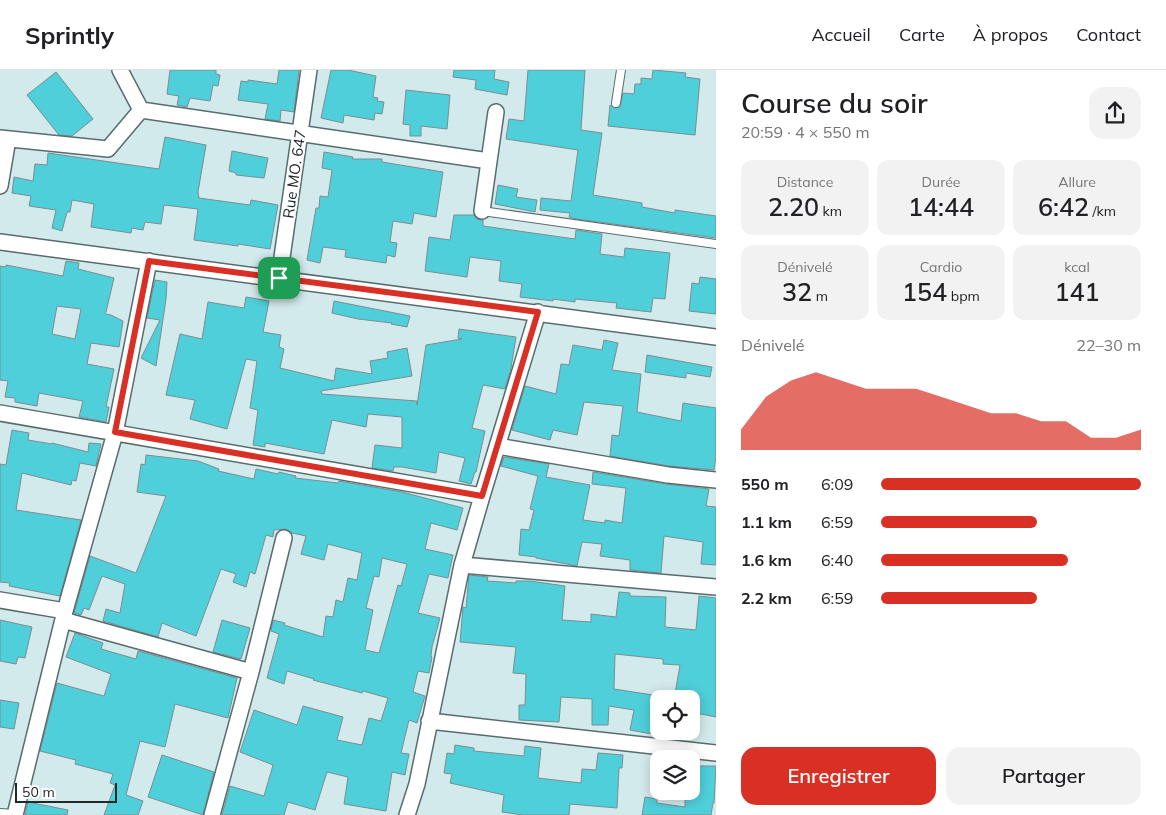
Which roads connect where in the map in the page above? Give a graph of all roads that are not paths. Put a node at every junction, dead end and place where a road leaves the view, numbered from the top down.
1 (120, 70) edge
2 (309, 70) edge
3 (621, 70) edge
4 (616, 103) dead end
5 (141, 110) junction
6 (496, 112) dead end
7 (300, 134) junction
8 (4, 138) edge
9 (489, 161) junction
10 (0, 186) edge
11 (482, 211) joint
12 (0, 242) edge
13 (716, 244) edge
14 (149, 261) junction
15 (279, 278) junction
16 (538, 312) junction
17 (716, 337) edge
18 (0, 413) edge
19 (115, 432) junction
20 (497, 446) junction
21 (716, 480) edge
22 (482, 496) junction
23 (284, 538) dead end
24 (462, 565) junction
25 (716, 587) edge
26 (0, 600) edge
27 (64, 615) junction
28 (251, 672) junction
29 (429, 721) junction
30 (716, 753) edge
31 (0, 813) edge
32 (16, 814) edge
33 (212, 815) edge
34 (407, 815) edge

1 - 5 street
2 - 7 street, Rue MO. 647
3 - 4 lane
5 - 7 street
5 - 8 street
6 - 9 street
7 - 9 street
7 - 15 street, Rue MO. 647
8 - 10 street
9 - 11 street
11 - 13 lane
12 - 14 street
14 - 15 street
14 - 19 street
15 - 16 street
16 - 17 street
16 - 20 street
18 - 19 street
19 - 22 street
19 - 27 street
20 - 21 street
20 - 22 street
22 - 24 street
23 - 28 street
24 - 25 street
24 - 29 street
26 - 27 street
27 - 28 street
27 - 32 street
28 - 33 street
29 - 30 street
29 - 34 street
31 - 32 lane

